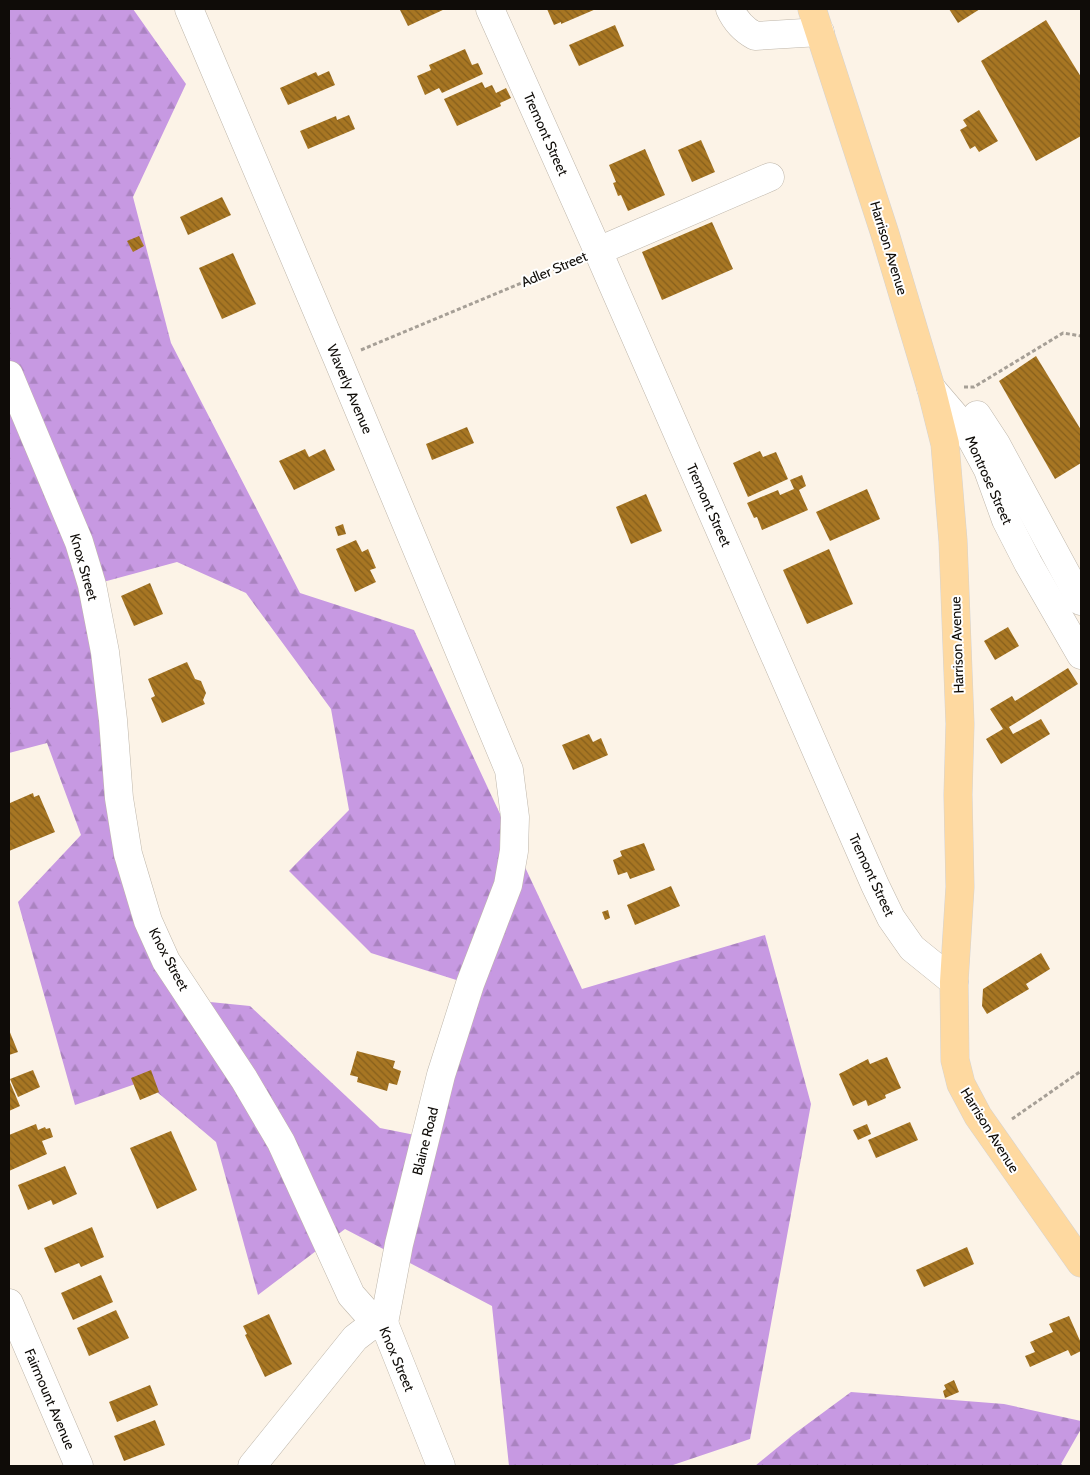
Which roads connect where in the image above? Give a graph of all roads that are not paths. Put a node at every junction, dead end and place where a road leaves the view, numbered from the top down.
1 (189, 9) edge
2 (490, 9) edge
3 (730, 9) edge
4 (816, 20) edge
5 (770, 177) dead end
6 (598, 251) junction
7 (9, 375) edge
8 (931, 388) junction
9 (1081, 601) edge
10 (1081, 655) edge
11 (509, 770) joint
12 (954, 982) junction
13 (1081, 1263) edge
14 (9, 1303) edge
15 (384, 1323) junction
16 (79, 1466) edge
17 (252, 1466) edge
18 (442, 1466) edge

1 - 11 street, Waverly Avenue
2 - 6 street, Tremont Street
3 - 4 street
4 - 8 main road, Harrison Avenue
5 - 6 street, Adler Street
6 - 12 street, Tremont Street
7 - 15 street, Knox Street
8 - 9 street, Montrose Street
8 - 10 street, Montrose Street
8 - 12 main road, Harrison Avenue
11 - 15 street, Blaine Road
12 - 13 main road, Harrison Avenue
14 - 16 street, Fairmount Avenue
15 - 17 street
15 - 18 street, Knox Street

